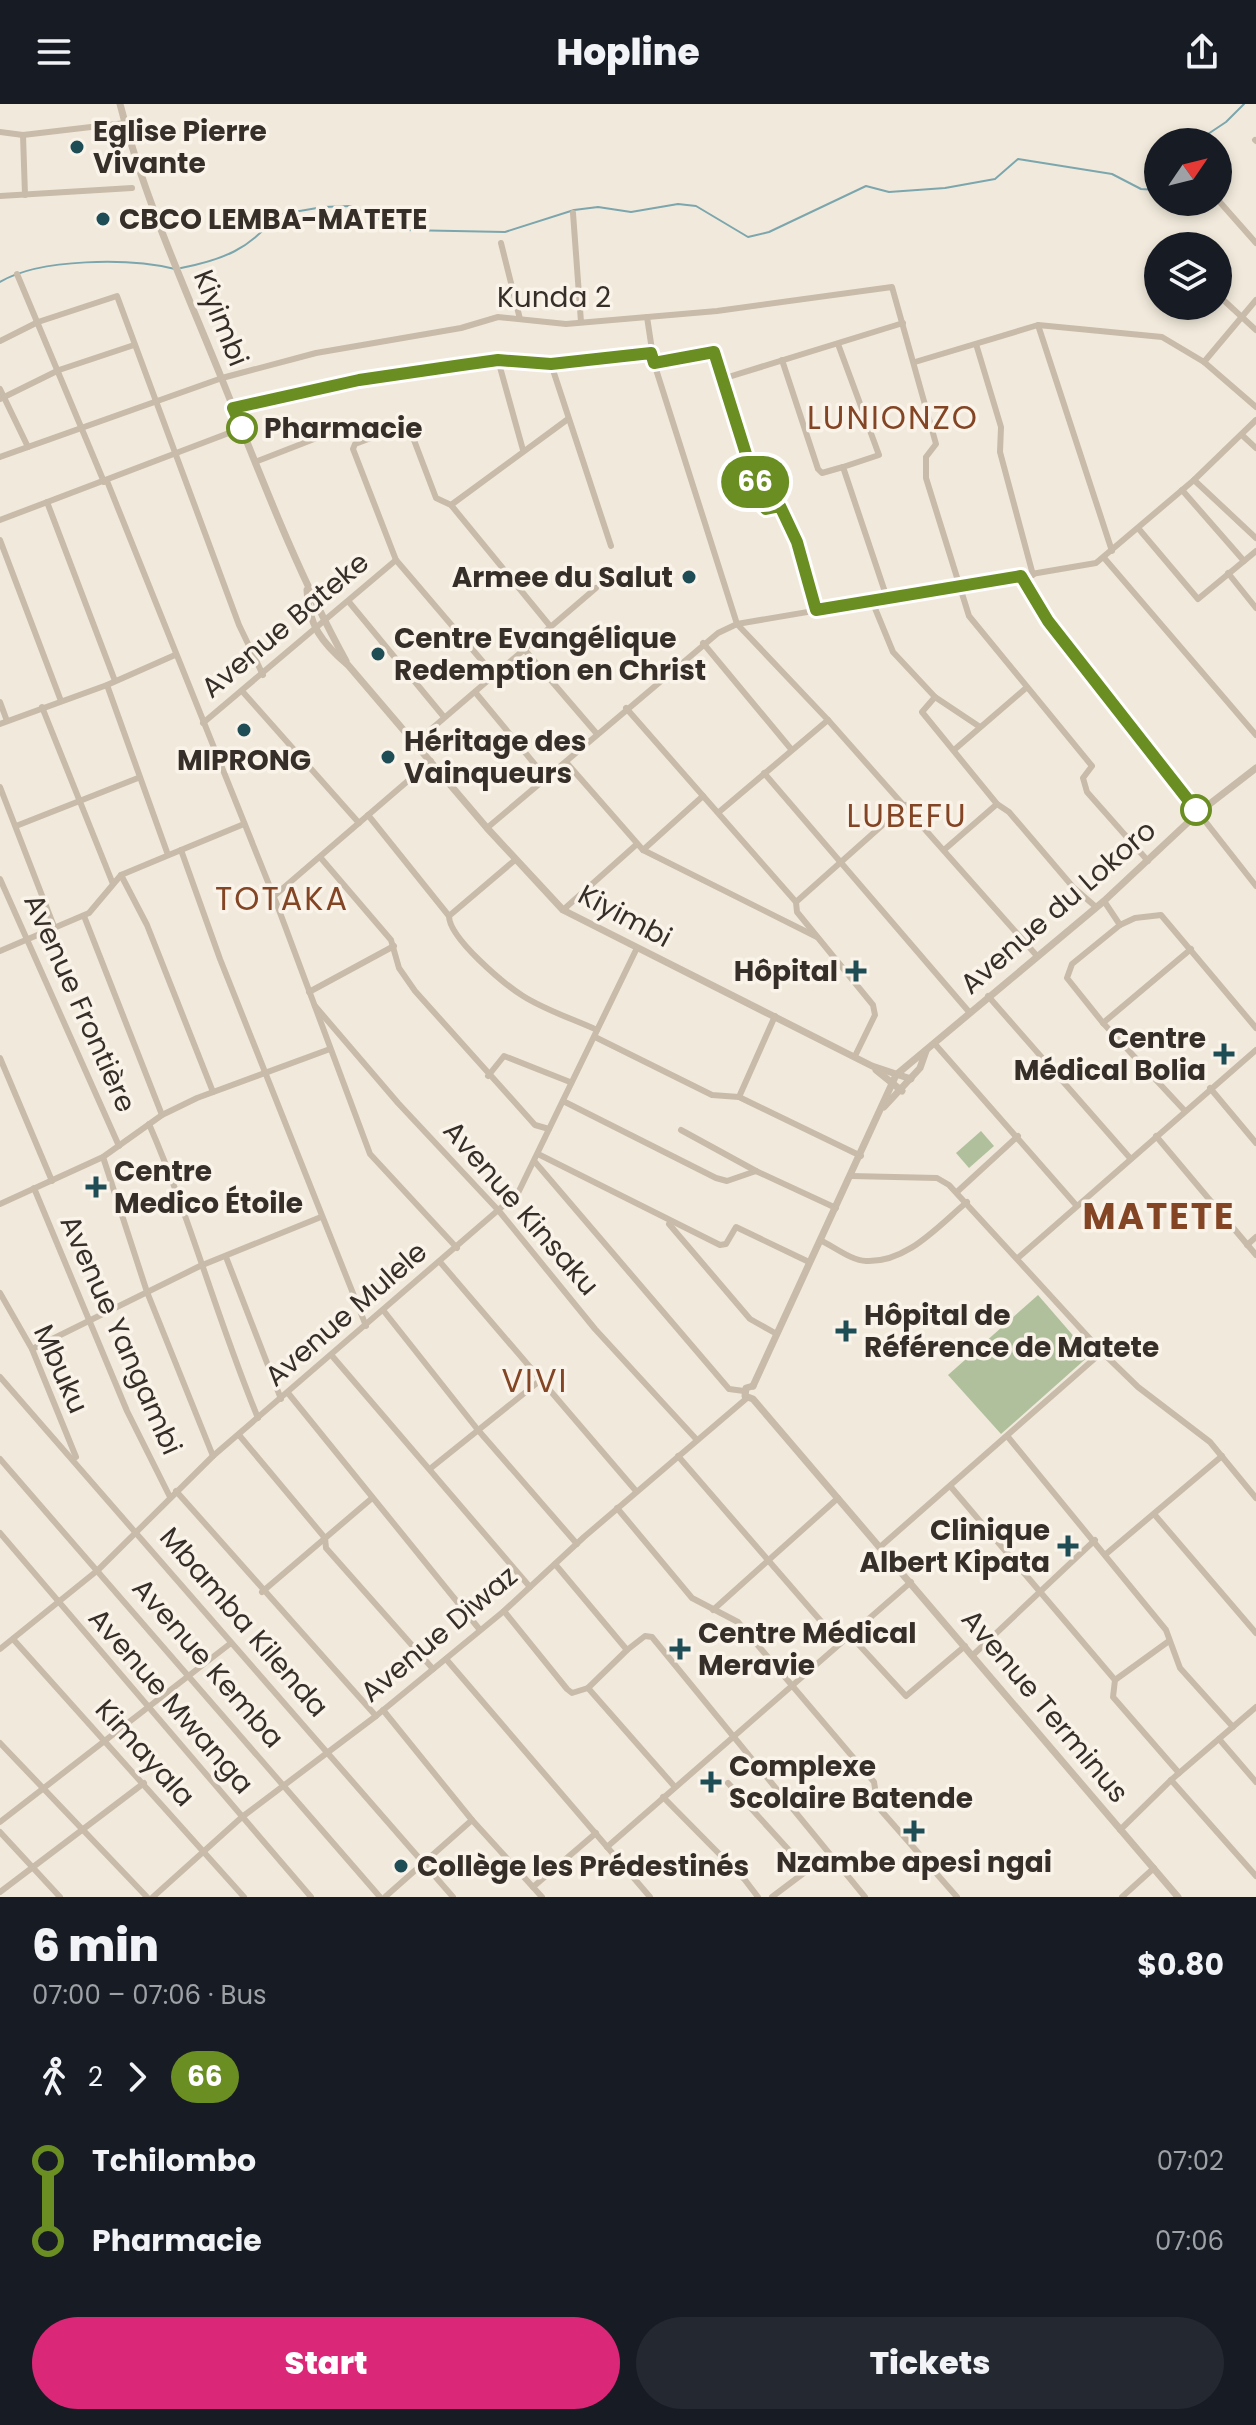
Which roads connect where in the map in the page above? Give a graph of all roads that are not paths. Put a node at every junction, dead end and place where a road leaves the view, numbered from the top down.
1 (120, 104) edge
2 (125, 123) junction
3 (0, 132) edge
4 (23, 135) junction
5 (132, 188) dead end
6 (25, 195) junction
7 (0, 196) edge
8 (573, 213) dead end
9 (1232, 216) edge
10 (501, 243) dead end
11 (1256, 243) edge
12 (17, 274) dead end
13 (1256, 300) edge
14 (1232, 308) edge
15 (1241, 316) junction
16 (647, 317) junction
17 (520, 319) junction
18 (38, 322) junction
19 (581, 322) junction
20 (903, 323) junction
21 (1038, 325) junction
22 (1256, 330) edge
23 (0, 341) edge
24 (838, 344) junction
25 (976, 344) junction
26 (134, 345) junction
27 (651, 353) junction
28 (498, 360) junction
29 (782, 360) junction
30 (915, 362) junction
31 (1204, 362) junction
32 (654, 363) junction
33 (551, 364) junction
34 (59, 370) junction
35 (222, 378) junction
36 (722, 379) junction
37 (0, 389) edge
38 (2, 398) edge
39 (154, 401) junction
40 (1256, 407) edge
41 (233, 408) junction
42 (568, 419) junction
43 (1256, 420) edge
44 (81, 427) junction
45 (345, 427) dead end
46 (242, 428) junction
47 (1243, 436) junction
48 (28, 447) junction
49 (1256, 448) edge
50 (523, 450) junction
51 (174, 456) junction
52 (0, 457) edge
53 (255, 462) junction
54 (843, 467) junction
55 (1194, 480) junction
56 (105, 482) junction
57 (1182, 490) junction
58 (47, 502) junction
59 (451, 505) junction
60 (0, 520) edge
61 (1138, 528) junction
62 (1256, 538) edge
63 (0, 540) edge
64 (611, 546) dead end
65 (1112, 551) junction
66 (1256, 551) edge
67 (1105, 559) junction
68 (396, 560) junction
69 (1244, 561) junction
70 (1228, 573) junction
71 (1033, 575) junction
72 (1021, 576) junction
73 (961, 587) junction
74 (596, 588) dead end
75 (307, 590) junction
76 (887, 598) junction
77 (872, 601) junction
78 (349, 602) junction
79 (1256, 608) edge
80 (816, 610) junction
81 (325, 622) junction
82 (737, 624) junction
83 (550, 626) junction
84 (315, 630) junction
85 (703, 643) junction
86 (524, 649) junction
87 (175, 655) junction
88 (348, 665) junction
89 (263, 675) junction
90 (495, 676) junction
91 (115, 681) junction
92 (107, 685) junction
93 (1026, 688) junction
94 (242, 691) junction
95 (475, 692) junction
96 (935, 697) junction
97 (61, 701) junction
98 (0, 702) edge
99 (42, 707) junction
100 (626, 708) junction
101 (444, 717) junction
102 (828, 720) junction
103 (4, 722) edge
104 (203, 723) junction
105 (980, 727) junction
106 (597, 734) junction
107 (1256, 735) edge
108 (415, 743) junction
109 (791, 749) junction
110 (954, 750) junction
111 (431, 761) junction
112 (566, 762) junction
113 (1256, 768) edge
114 (764, 773) junction
115 (138, 778) junction
116 (547, 779) junction
117 (0, 787) edge
118 (703, 796) junction
119 (78, 801) junction
120 (997, 804) junction
121 (905, 805) junction
122 (719, 812) junction
123 (1198, 813) junction
124 (368, 815) junction
125 (359, 823) junction
126 (244, 824) junction
127 (16, 826) junction
128 (487, 828) junction
129 (637, 844) junction
130 (181, 850) junction
131 (643, 850) junction
132 (944, 850) junction
133 (168, 855) junction
134 (320, 857) junction
135 (515, 860) junction
136 (1148, 861) junction
137 (840, 864) junction
138 (121, 875) junction
139 (0, 879) edge
140 (113, 884) junction
141 (1256, 886) edge
142 (274, 896) junction
143 (1104, 901) junction
144 (796, 902) junction
145 (1096, 907) junction
146 (563, 910) junction
147 (84, 916) junction
148 (449, 916) junction
149 (1120, 925) junction
150 (55, 929) junction
151 (29, 939) junction
152 (820, 939) junction
153 (394, 946) junction
154 (1191, 949) junction
155 (636, 950) junction
156 (0, 951) edge
157 (1037, 956) junction
158 (309, 992) junction
159 (988, 996) junction
160 (312, 1003) junction
161 (970, 1013) junction
162 (775, 1015) junction
163 (1103, 1023) junction
164 (1256, 1028) edge
165 (596, 1033) junction
166 (934, 1043) junction
167 (330, 1049) junction
168 (1256, 1050) edge
169 (926, 1051) junction
170 (855, 1056) junction
171 (0, 1058) edge
172 (265, 1072) junction
173 (488, 1076) junction
174 (894, 1078) junction
175 (911, 1079) junction
176 (570, 1082) junction
177 (1210, 1088) junction
178 (902, 1091) junction
179 (213, 1092) junction
180 (739, 1097) junction
181 (563, 1101) junction
182 (882, 1108) junction
183 (1184, 1110) junction
184 (162, 1115) junction
185 (149, 1124) junction
186 (549, 1129) junction
187 (681, 1130) dead end
188 (1018, 1136) junction
189 (1156, 1136) junction
190 (1256, 1143) edge
191 (119, 1146) junction
192 (538, 1154) junction
193 (861, 1156) junction
194 (103, 1157) junction
195 (1130, 1158) junction
196 (535, 1162) junction
197 (756, 1171) junction
198 (851, 1176) junction
199 (52, 1181) junction
200 (34, 1188) junction
201 (958, 1191) junction
202 (967, 1202) junction
203 (0, 1204) edge
204 (1076, 1205) junction
205 (836, 1208) junction
206 (499, 1211) junction
207 (321, 1217) junction
208 (663, 1219) junction
209 (1256, 1237) edge
210 (820, 1240) junction
211 (1247, 1245) junction
212 (457, 1248) junction
213 (1256, 1255) edge
214 (226, 1257) junction
215 (1019, 1257) junction
216 (440, 1262) junction
217 (809, 1262) junction
218 (200, 1266) junction
219 (147, 1292) junction
220 (0, 1293) edge
221 (383, 1310) junction
222 (89, 1321) junction
223 (366, 1326) junction
224 (775, 1333) junction
225 (32, 1349) junction
226 (1102, 1352) junction
227 (333, 1357) junction
228 (0, 1377) edge
229 (542, 1379) junction
230 (288, 1393) junction
231 (748, 1396) junction
232 (281, 1399) junction
233 (258, 1418) junction
234 (478, 1430) junction
235 (239, 1435) junction
236 (1008, 1437) junction
237 (697, 1440) junction
238 (213, 1456) junction
239 (678, 1456) junction
240 (1222, 1456) junction
241 (0, 1459) edge
242 (79, 1464) junction
243 (431, 1468) junction
244 (951, 1487) junction
245 (176, 1491) junction
246 (636, 1491) junction
247 (1255, 1493) edge
248 (170, 1497) junction
249 (838, 1498) junction
250 (371, 1499) junction
251 (617, 1508) junction
252 (1154, 1514) junction
253 (137, 1531) junction
254 (0, 1533) edge
255 (325, 1538) junction
256 (1095, 1540) junction
257 (577, 1544) junction
258 (880, 1547) junction
259 (1106, 1554) junction
260 (769, 1559) junction
261 (555, 1564) junction
262 (98, 1570) junction
263 (911, 1582) junction
264 (530, 1587) junction
265 (262, 1592) junction
266 (1040, 1593) junction
267 (58, 1602) junction
268 (713, 1610) junction
269 (504, 1611) junction
270 (480, 1630) junction
271 (1256, 1633) edge
272 (849, 1634) junction
273 (13, 1639) junction
274 (1169, 1641) junction
275 (839, 1642) junction
276 (231, 1643) junction
277 (965, 1646) junction
278 (0, 1649) edge
279 (627, 1650) junction
280 (973, 1655) junction
281 (446, 1659) junction
282 (433, 1669) junction
283 (189, 1676) junction
284 (1115, 1680) junction
285 (791, 1686) junction
286 (588, 1688) junction
287 (1256, 1707) edge
288 (147, 1709) junction
289 (383, 1710) junction
290 (376, 1716) junction
291 (1233, 1727) junction
292 (735, 1735) junction
293 (1219, 1739) junction
294 (103, 1742) junction
295 (0, 1743) edge
296 (326, 1753) junction
297 (1179, 1773) junction
298 (1171, 1780) junction
299 (1256, 1782) edge
300 (144, 1783) junction
301 (728, 1783) dead end
302 (284, 1784) junction
303 (675, 1787) junction
304 (45, 1790) junction
305 (663, 1797) junction
306 (242, 1817) junction
307 (472, 1820) junction
308 (0, 1822) edge
309 (82, 1830) junction
310 (1120, 1830) junction
311 (0, 1832) edge
312 (596, 1833) junction
313 (607, 1847) junction
314 (204, 1852) junction
315 (829, 1854) junction
316 (422, 1862) junction
317 (32, 1867) junction
318 (1154, 1868) junction
319 (807, 1870) junction
320 (1256, 1876) edge
321 (533, 1887) junction
322 (0, 1892) edge
323 (60, 1897) edge
324 (150, 1897) edge
325 (244, 1897) edge
326 (311, 1897) edge
327 (383, 1897) edge
328 (453, 1897) edge
329 (542, 1897) edge
330 (650, 1897) edge
331 (758, 1897) edge
332 (772, 1897) edge
333 (865, 1897) edge
334 (957, 1897) edge
335 (1123, 1897) edge
336 (1178, 1897) edge

1 - 2 street, Kiyimbi
2 - 4 street
2 - 35 street, Kiyimbi
3 - 4 street
4 - 6 street
5 - 6 street
6 - 7 street
8 - 19 street
9 - 11 street
10 - 17 street
12 - 18 street
13 - 15 street
14 - 15 street
15 - 22 street
15 - 31 street
16 - 19 street, Kunda 2
16 - 20 street, Kunda 2
16 - 27 street
17 - 19 street, Kunda 2
17 - 35 street, Kunda 2
18 - 23 street
18 - 26 street
18 - 34 street
20 - 24 street
20 - 30 street
21 - 25 street
21 - 31 street
21 - 65 street
24 - 29 street
24 - 54 street
25 - 30 street
25 - 71 street
26 - 34 street
26 - 39 street
27 - 32 street
27 - 33 street
28 - 33 street
28 - 41 street
28 - 50 street
29 - 36 street
29 - 54 street
30 - 73 street
31 - 40 street
32 - 36 street
32 - 82 street
33 - 42 street
34 - 38 street
34 - 44 street
35 - 39 street, Kunda 2
35 - 41 street, Kiyimbi
36 - 80 street
37 - 38 street
38 - 48 street
39 - 44 street, Kunda 2
39 - 51 street
41 - 46 street, Kiyimbi
42 - 50 street
42 - 64 street
43 - 47 street
44 - 48 street, Kunda 2
44 - 56 street
45 - 53 street
46 - 51 street
46 - 53 street, Kiyimbi
47 - 49 street
47 - 55 street
48 - 52 street, Kunda 2
50 - 59 street
51 - 56 street
51 - 89 street
53 - 75 street, Kiyimbi
54 - 76 street
55 - 57 street
55 - 62 street
56 - 58 street
56 - 87 street
57 - 61 street
57 - 69 street
58 - 60 street
58 - 91 street
59 - 68 street
59 - 83 street
61 - 65 street
61 - 70 street
63 - 97 street
65 - 67 street
66 - 69 street
67 - 71 street
67 - 107 street
68 - 78 street, Avenue Bateke
68 - 90 street
69 - 70 street
70 - 79 street
71 - 72 street
72 - 73 street
72 - 123 street
73 - 76 street
73 - 93 street
74 - 83 street
75 - 81 street
75 - 84 street
76 - 77 street
77 - 80 street
77 - 96 street
78 - 81 street, Avenue Bateke
78 - 101 street
80 - 82 street
81 - 84 street, Avenue Bateke
81 - 88 street
82 - 85 street
82 - 102 street
83 - 86 street
84 - 88 street
84 - 89 street, Avenue Bateke
85 - 100 street
85 - 109 street
86 - 90 street
86 - 106 street
87 - 91 street
87 - 104 street
88 - 108 street, Kiyimbi
89 - 94 street, Avenue Bateke
90 - 95 street
91 - 92 street
92 - 97 street
92 - 115 street
93 - 105 street
93 - 136 street
94 - 104 street, Avenue Bateke
94 - 125 street
95 - 101 street
95 - 116 street
96 - 105 street
96 - 110 street
97 - 99 street
98 - 103 street
99 - 103 street
99 - 119 street
100 - 106 street
100 - 118 street
101 - 108 street
102 - 109 street
102 - 121 street
104 - 126 street
105 - 110 street
106 - 112 street
108 - 111 street, Kiyimbi
109 - 114 street
110 - 120 street
111 - 124 street
111 - 128 street, Kiyimbi
112 - 116 street
112 - 129 street
113 - 123 street, Avenue du Lokoro
114 - 122 street
114 - 137 street
115 - 119 street
115 - 133 street
116 - 128 street
117 - 127 street
118 - 122 street
118 - 131 street
119 - 127 street
119 - 140 street
120 - 132 street
120 - 145 street
121 - 132 street
121 - 137 street
122 - 144 street
123 - 136 street, Avenue du Lokoro
123 - 141 street
124 - 125 street
124 - 148 street
125 - 134 street
126 - 130 street
126 - 142 street
127 - 150 street
128 - 135 street, Kiyimbi
129 - 131 street
129 - 146 street
130 - 133 street
130 - 172 street
131 - 152 street
132 - 157 street
133 - 138 street
134 - 142 street
134 - 153 street
135 - 146 street, Kiyimbi
135 - 148 street
136 - 143 street, Avenue du Lokoro
137 - 144 street
137 - 161 street
138 - 140 street
138 - 179 street
139 - 151 street, Avenue Frontière
140 - 147 street
142 - 158 street
143 - 145 street, Avenue du Lokoro
143 - 149 street
144 - 152 street
145 - 157 street, Avenue du Lokoro
146 - 155 street, Kiyimbi
147 - 150 street
147 - 184 street
148 - 165 street
149 - 154 street
149 - 163 street
150 - 151 street
151 - 156 street
151 - 191 street, Avenue Frontière
152 - 170 street
153 - 158 street
153 - 173 street
154 - 163 street
154 - 164 street
155 - 162 street, Kiyimbi
155 - 165 street, Avenue Mulele
157 - 159 street, Avenue du Lokoro
158 - 160 street
159 - 161 street, Avenue du Lokoro
159 - 195 street
160 - 167 street
160 - 206 street, Avenue Kinsaku
161 - 166 street, Avenue du Lokoro
162 - 170 street, Kiyimbi
162 - 180 street
163 - 183 street
165 - 176 street, Avenue Mulele
165 - 180 street
166 - 169 street, Avenue du Lokoro
166 - 188 street
167 - 172 street
167 - 212 street
168 - 177 street
169 - 174 street, Avenue du Lokoro
169 - 175 street, Avenue du Lokoro
170 - 174 street, Kiyimbi
171 - 199 street, Avenue Yangambi
172 - 179 street
172 - 207 street
173 - 176 street
173 - 186 street
174 - 175 street, Kiyimbi
174 - 178 street, Kiyimbi
174 - 182 street
175 - 178 street, Avenue du Lokoro
176 - 181 street, Avenue Mulele
177 - 183 street
177 - 190 street
178 - 182 street, Avenue du Lokoro
179 - 184 street
180 - 193 street
181 - 186 street, Avenue Mulele
181 - 197 street
182 - 193 street
183 - 189 street
184 - 185 street
185 - 191 street
185 - 218 street
186 - 192 street, Avenue Mulele
187 - 197 street
188 - 201 street
188 - 204 street
189 - 195 street
189 - 211 street
191 - 194 street
192 - 196 street, Avenue Mulele
192 - 208 street
193 - 198 street
194 - 199 street
194 - 219 street, Avenue Frontière
195 - 204 street
196 - 206 street, Avenue Mulele
196 - 231 street, Avenue Terminus
197 - 205 street
198 - 201 street
198 - 205 street
199 - 200 street
200 - 203 street
200 - 222 street, Avenue Yangambi
201 - 202 street
202 - 210 street
202 - 215 street
204 - 215 street
205 - 210 street
206 - 212 street, Avenue Mulele
206 - 237 street, Avenue Kinsaku
207 - 214 street
207 - 223 street
208 - 217 street
208 - 224 street
209 - 211 street
210 - 217 street
211 - 213 street
212 - 216 street, Avenue Mulele
214 - 218 street
214 - 232 street
215 - 226 street
216 - 221 street, Avenue Mulele
216 - 229 street
217 - 224 street
218 - 219 street
218 - 233 street
219 - 222 street
219 - 238 street, Avenue Frontière
220 - 225 street, Mbuku
221 - 223 street, Avenue Mulele
221 - 234 street
222 - 225 street
222 - 248 street, Avenue Yangambi
223 - 227 street, Avenue Mulele
224 - 231 street
225 - 242 street, Mbuku
226 - 236 street
226 - 240 street
227 - 230 street, Avenue Mulele
227 - 243 street
228 - 242 street, Mbamba Kilenda
229 - 234 street
229 - 246 street
230 - 232 street, Avenue Mulele
230 - 250 street
231 - 237 street, Avenue Diwaz
231 - 249 street, Avenue Terminus
232 - 233 street, Avenue Mulele
233 - 235 street, Avenue Mulele
234 - 243 street
234 - 257 street
235 - 238 street, Avenue Mulele
235 - 255 street
236 - 244 street
236 - 256 street
237 - 239 street, Avenue Diwaz
238 - 245 street, Avenue Mulele
239 - 246 street, Avenue Diwaz
239 - 260 street
240 - 247 street
240 - 252 street
241 - 262 street, Avenue Kemba
242 - 253 street, Mbamba Kilenda
243 - 264 street
244 - 258 street
244 - 266 street
245 - 248 street, Avenue Mulele
245 - 265 street
246 - 251 street, Avenue Diwaz
248 - 253 street, Avenue Mulele
249 - 258 street, Avenue Terminus
249 - 260 street
250 - 255 street
250 - 270 street
251 - 257 street, Avenue Diwaz
251 - 268 street
252 - 259 street
252 - 271 street
253 - 262 street, Avenue Mulele
253 - 276 street, Mbamba Kilenda
254 - 267 street, Avenue Mwanga
255 - 265 street
255 - 282 street
256 - 259 street
256 - 266 street
257 - 261 street, Avenue Diwaz
258 - 263 street, Avenue Terminus
259 - 274 street
260 - 268 street
260 - 275 street
261 - 264 street, Avenue Diwaz
261 - 279 street
262 - 267 street, Avenue Mulele
262 - 283 street, Avenue Kemba
263 - 272 street
263 - 277 street, Avenue Terminus
264 - 269 street, Avenue Diwaz
265 - 290 street
266 - 280 street
266 - 284 street
267 - 273 street, Avenue Mulele
267 - 288 street, Avenue Mwanga
268 - 285 street
269 - 270 street, Avenue Diwaz
269 - 286 street
270 - 281 street, Avenue Diwaz
272 - 275 street
272 - 277 street
273 - 278 street, Avenue Mulele
273 - 294 street, Kimayala
274 - 284 street
274 - 291 street
275 - 285 street
276 - 283 street
276 - 296 street, Mbamba Kilenda
277 - 280 street, Avenue Terminus
279 - 286 street
279 - 292 street
280 - 310 street, Avenue Terminus
281 - 282 street, Avenue Diwaz
281 - 312 street
282 - 289 street, Avenue Diwaz
283 - 288 street
283 - 302 street, Avenue Kemba
284 - 297 street
285 - 292 street
285 - 334 street
286 - 303 street
287 - 291 street
288 - 294 street
288 - 306 street, Avenue Mwanga
289 - 290 street, Avenue Diwaz
289 - 307 street
290 - 296 street, Avenue Diwaz
291 - 293 street
292 - 303 street
292 - 315 street
293 - 297 street
293 - 299 street
294 - 300 street, Kimayala
294 - 304 street
295 - 304 street
296 - 302 street, Avenue Diwaz
296 - 316 street, Mbamba Kilenda
297 - 298 street
298 - 310 street
298 - 320 street
300 - 309 street
300 - 314 street, Kimayala
301 - 319 street
302 - 306 street, Avenue Diwaz
302 - 327 street, Avenue Kemba
303 - 305 street
304 - 308 street
304 - 309 street
305 - 313 street
305 - 331 street
306 - 314 street, Avenue Diwaz
306 - 326 street, Avenue Mwanga
307 - 316 street
307 - 321 street
309 - 317 street
309 - 324 street
310 - 318 street, Avenue Terminus
311 - 317 street
312 - 313 street
312 - 321 street
313 - 330 street
314 - 324 street, Avenue Diwaz
314 - 325 street, Kimayala
315 - 319 street
315 - 333 street
316 - 327 street
316 - 328 street, Mbamba Kilenda
317 - 322 street
317 - 323 street
318 - 335 street
318 - 336 street, Avenue Terminus
319 - 332 street
321 - 329 street

